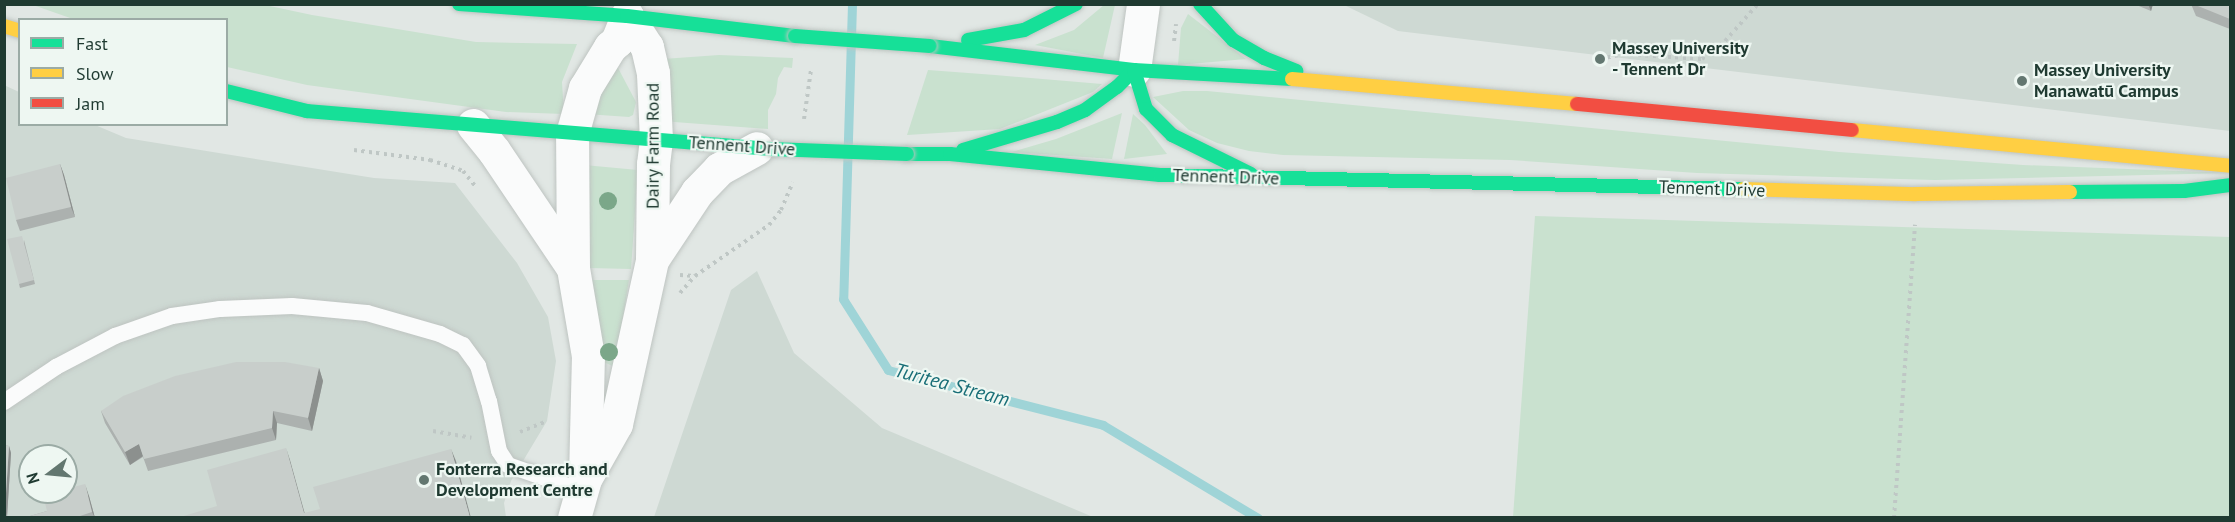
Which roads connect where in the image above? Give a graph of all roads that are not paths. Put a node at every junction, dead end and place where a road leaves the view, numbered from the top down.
1 (459, 4) edge
2 (1076, 4) edge
3 (1143, 4) edge
4 (1200, 4) edge
5 (627, 16) junction
6 (930, 46) junction
7 (1134, 70) junction
8 (1320, 80) junction
9 (228, 91) edge
10 (473, 125) junction
11 (572, 134) junction
12 (656, 140) junction
13 (764, 149) junction
14 (950, 154) junction
15 (2230, 166) edge
16 (1257, 178) junction
17 (2230, 185) edge
18 (662, 267) junction
19 (573, 268) junction
20 (4, 402) edge
21 (580, 496) edge

1 - 5 main road
2 - 6 main road
3 - 7 street
4 - 8 main road
5 - 6 main road, bridge
5 - 11 street
5 - 12 street, Dairy Farm Road
6 - 7 main road
7 - 8 main road
7 - 14 main road
7 - 16 main road
8 - 15 main road
9 - 10 main road, Tennent Drive
10 - 11 main road, Tennent Drive
10 - 19 street
11 - 12 main road, Tennent Drive
11 - 19 street
12 - 13 main road, Tennent Drive
12 - 18 street, Dairy Farm Road
13 - 14 main road, Tennent Drive, bridge
13 - 18 street, Dairy Farm Road
14 - 16 main road, Tennent Drive
16 - 17 main road, Tennent Drive
18 - 21 street, Dairy Farm Road
19 - 21 street
20 - 21 lane

